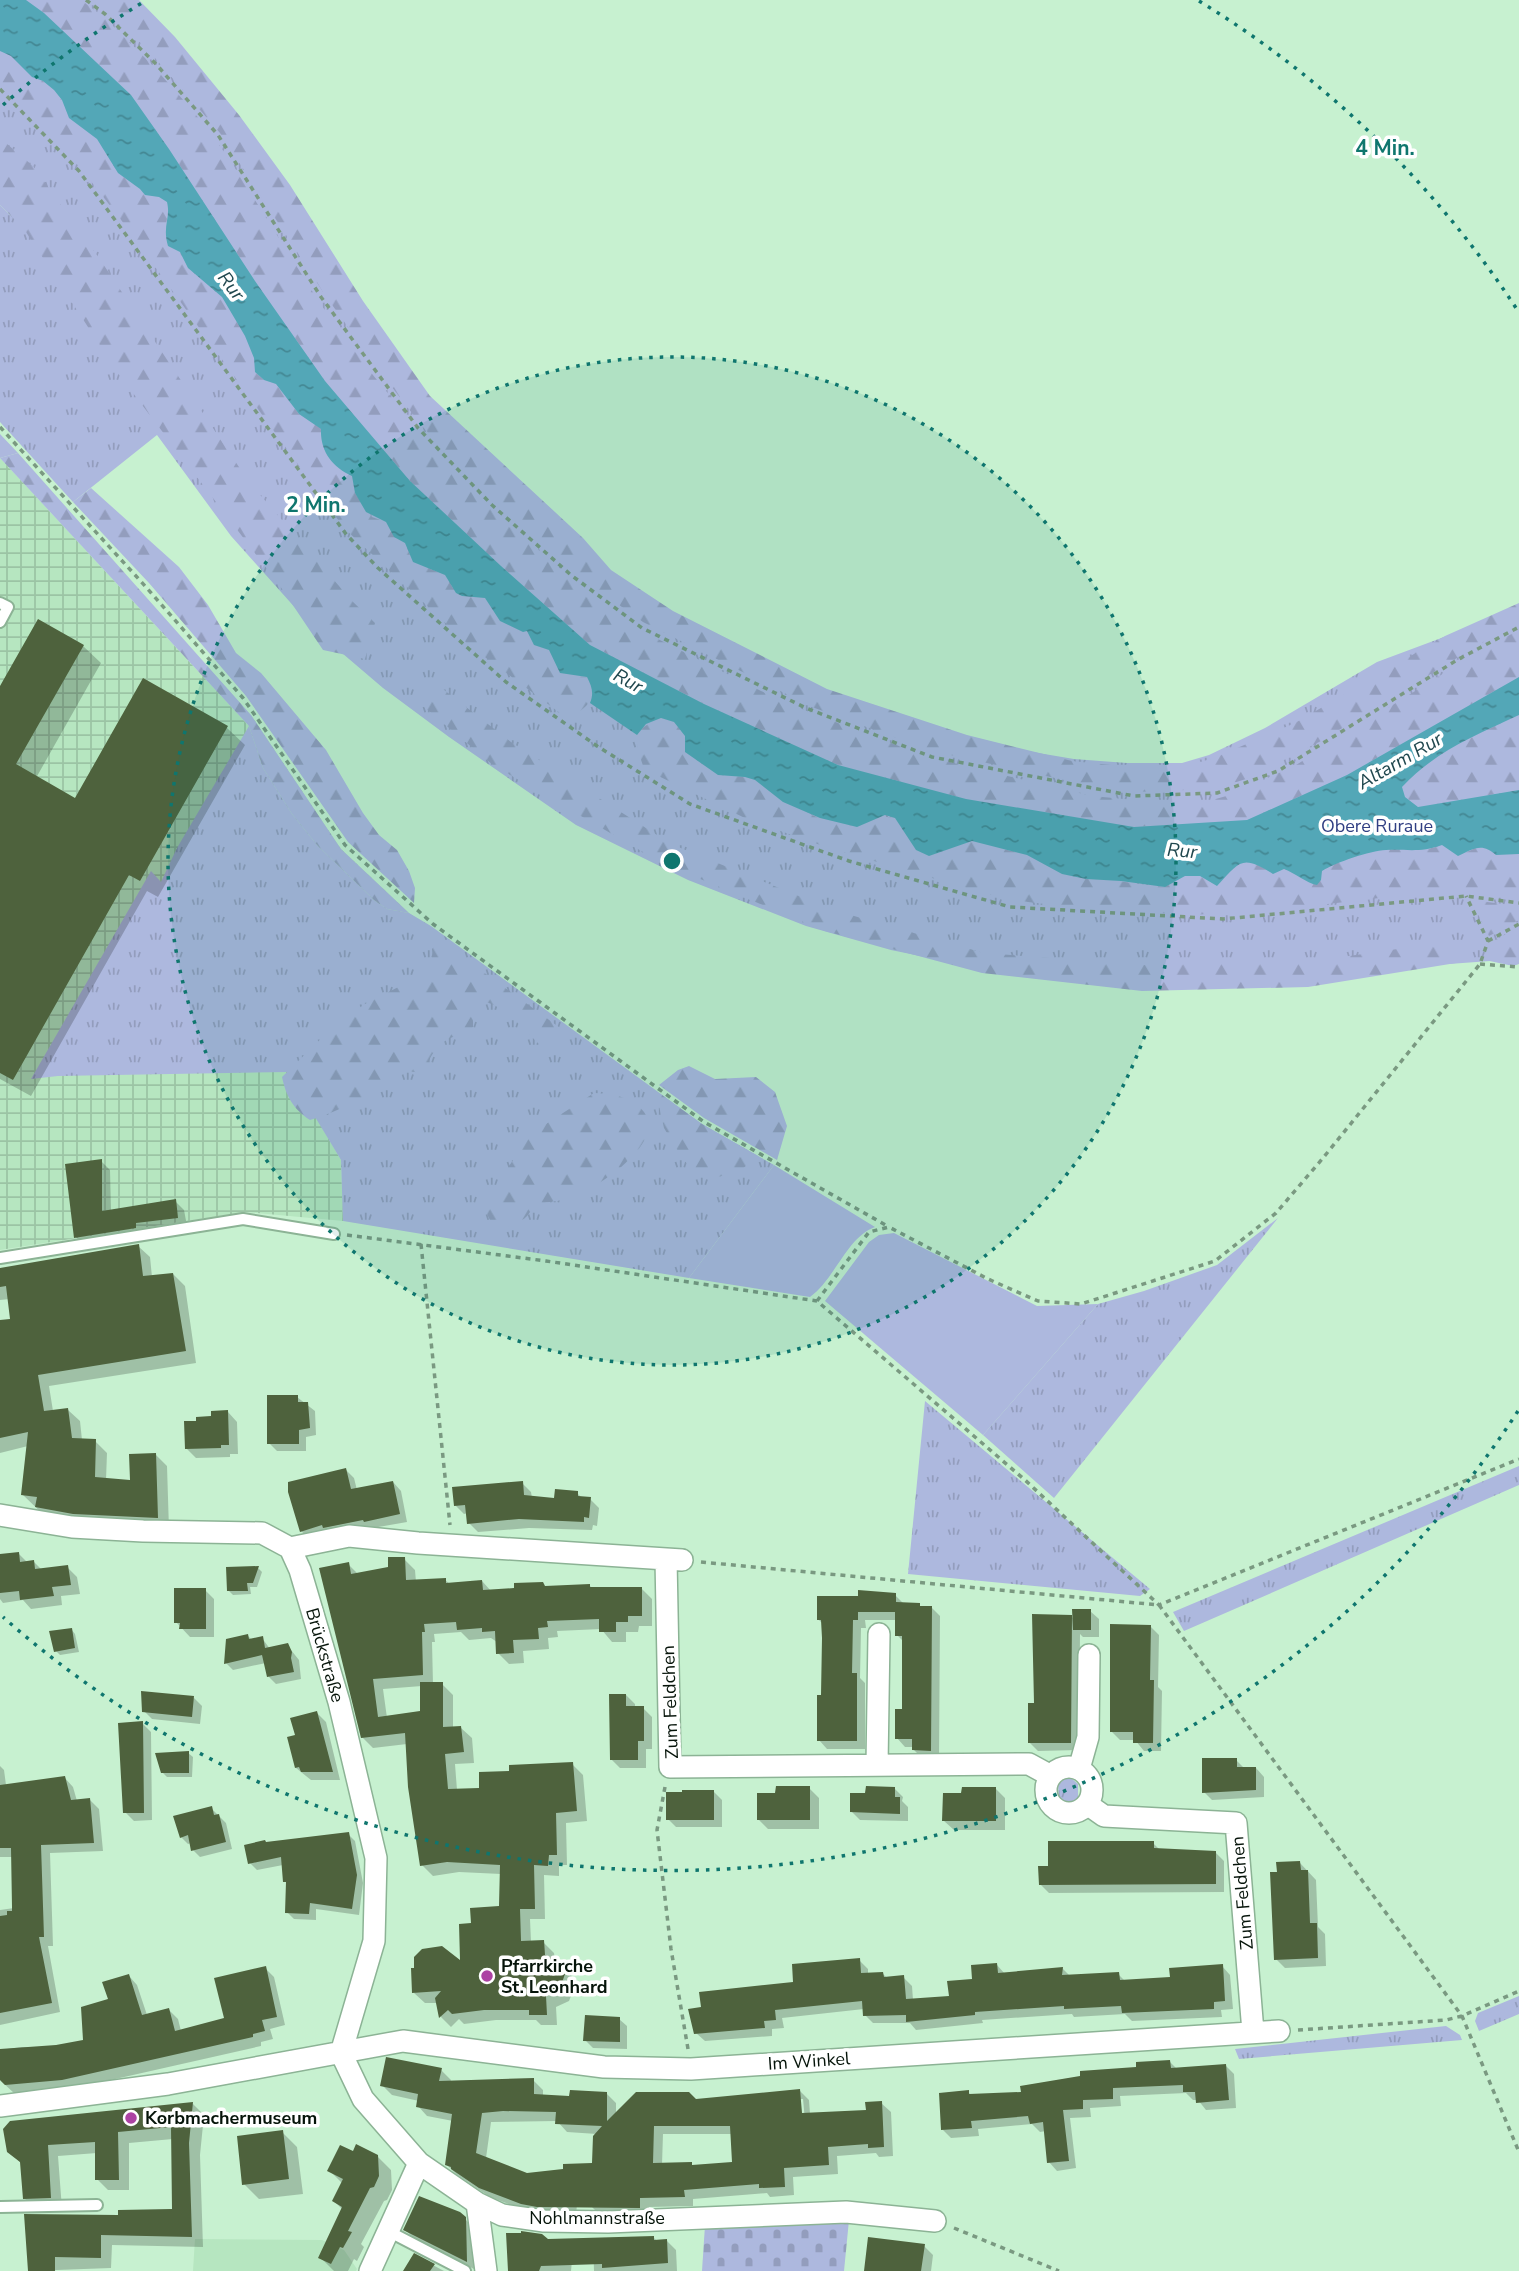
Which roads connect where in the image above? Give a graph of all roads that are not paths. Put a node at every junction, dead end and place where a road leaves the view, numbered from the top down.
1 (0, 603) edge
2 (0, 622) edge
3 (334, 1234) road end
4 (0, 1258) edge
5 (0, 1515) edge
6 (290, 1548) junction
7 (879, 1634) dead end
8 (1089, 1655) dead end
9 (877, 1765) junction
10 (1079, 1769) junction
11 (1051, 1776) junction
12 (1087, 1804) junction
13 (1279, 2031) road end
14 (1253, 2032) junction
15 (341, 2053) junction
16 (0, 2106) edge
17 (419, 2162) junction
18 (477, 2203) junction
19 (97, 2205) dead end
20 (0, 2207) edge
21 (936, 2221) road end
22 (388, 2231) junction
23 (370, 2271) edge
24 (465, 2271) edge
25 (486, 2271) edge

1 - 2 lane
3 - 4 lane
5 - 6 street
6 - 9 street, Zum Feldchen
6 - 15 street, Brückstraße
7 - 9 street
8 - 10 street
9 - 11 street, Zum Feldchen
10 - 11 street
10 - 12 street
11 - 12 street, Zum Feldchen
12 - 14 street, Zum Feldchen
13 - 14 street, Im Winkel
14 - 15 street, Im Winkel
15 - 16 street
15 - 17 street, Nohlmannstraße
17 - 18 street, Nohlmannstraße
17 - 22 street
18 - 21 street, Nohlmannstraße
18 - 25 street
19 - 20 lane
22 - 23 street
22 - 24 lane

